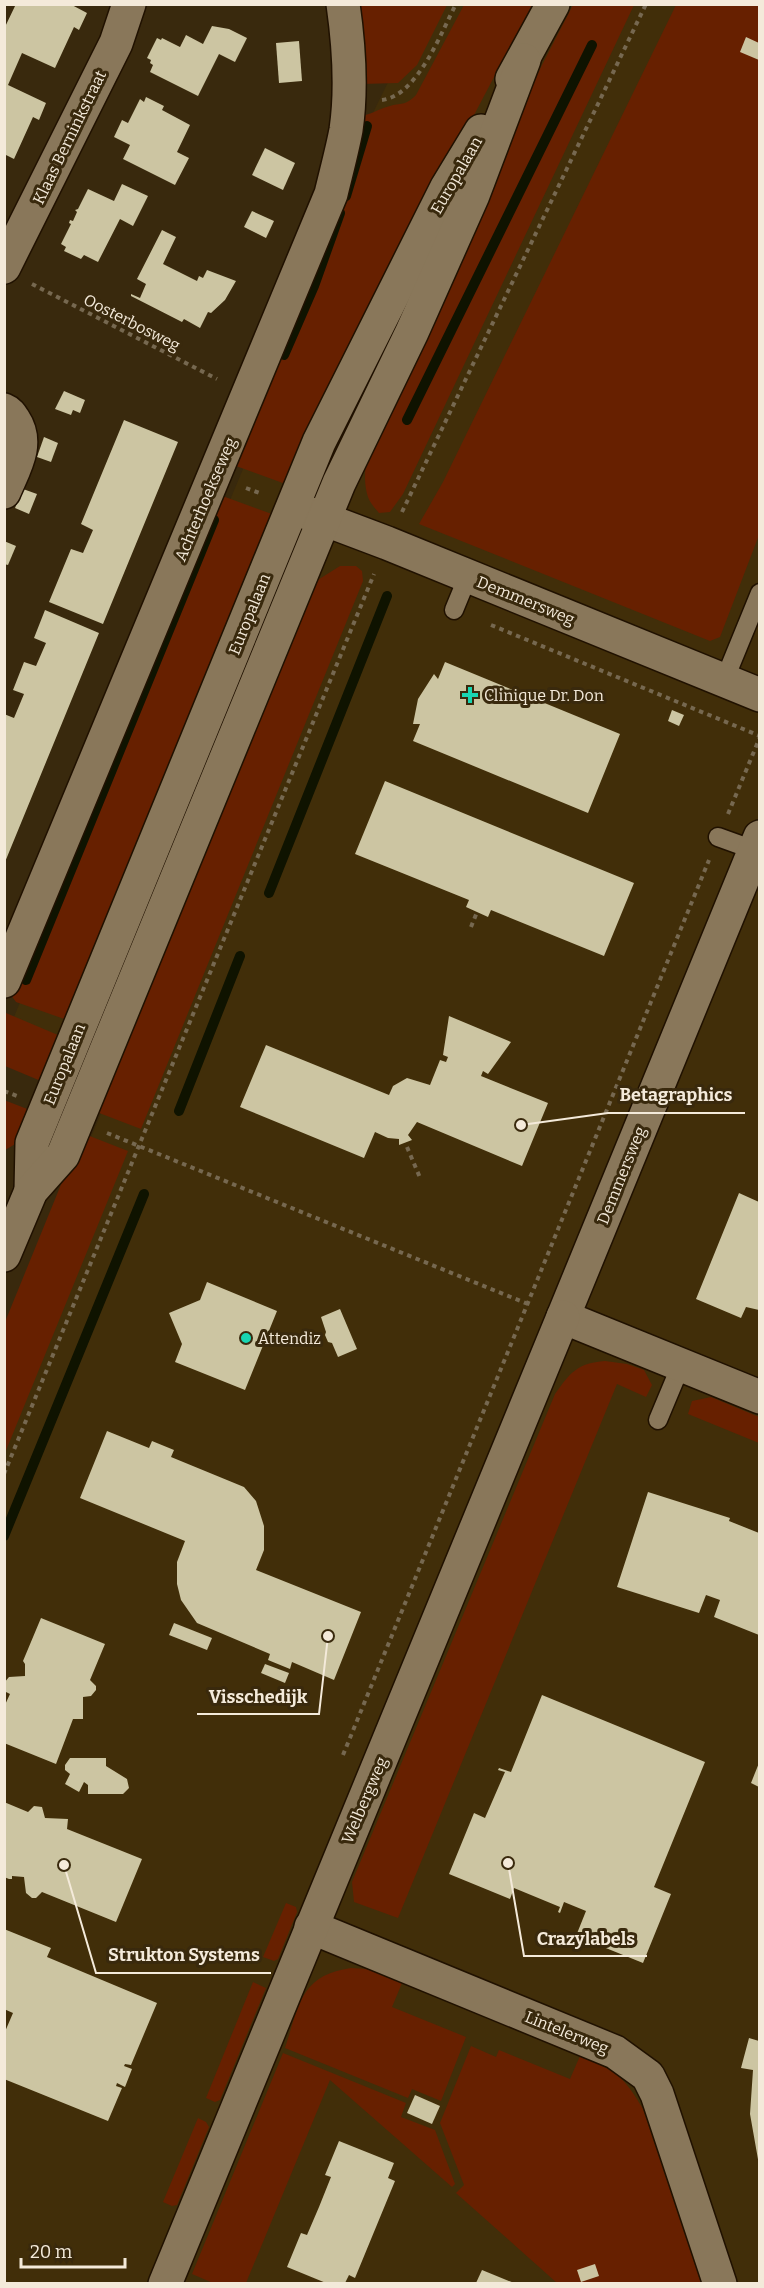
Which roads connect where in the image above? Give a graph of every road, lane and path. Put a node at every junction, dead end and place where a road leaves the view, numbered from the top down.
1 (129, 4) edge
2 (344, 4) edge
3 (456, 4) edge
4 (553, 4) edge
5 (646, 4) edge
6 (524, 60) junction
7 (349, 103) junction
8 (15, 274) edge
9 (248, 395) junction
10 (4, 410) edge
11 (215, 475) junction
12 (4, 492) edge
13 (292, 507) junction
14 (325, 519) junction
15 (387, 543) junction
16 (468, 576) junction
17 (759, 593) edge
18 (454, 610) dead end
19 (724, 681) junction
20 (759, 695) edge
21 (759, 737) edge
22 (718, 837) junction
23 (757, 844) edge
24 (477, 912) dead end
25 (471, 927) dead end
26 (4, 981) edge
27 (4, 1091) edge
28 (46, 1107) junction
29 (77, 1120) junction
30 (140, 1146) junction
31 (407, 1147) dead end
32 (421, 1180) dead end
33 (18, 1185) edge
34 (4, 1255) edge
35 (527, 1303) junction
36 (562, 1317) junction
37 (681, 1365) junction
38 (759, 1397) edge
39 (658, 1420) dead end
40 (4, 1474) edge
41 (341, 1758) dead end
42 (311, 1927) junction
43 (165, 2283) edge
44 (720, 2283) edge

1 - 8 street, Klaas Berninkstraat
2 - 7 street, Achterhoekseweg
3 - 7 path
4 - 6 street, Europalaan
5 - 15 path
6 - 13 street, Europalaan
6 - 14 street, Europalaan
7 - 9 street, Achterhoekseweg
8 - 9 path, Oosterbosweg
9 - 11 street, Achterhoekseweg
10 - 12 street
11 - 13 path
11 - 26 street, Achterhoekseweg
13 - 14 street, Demmersweg
13 - 28 street, Europalaan
14 - 15 street, Demmersweg
14 - 29 street, Europalaan
15 - 16 street, Demmersweg
15 - 30 path
16 - 18 lane
16 - 19 street, Demmersweg
17 - 19 lane
19 - 20 street, Demmersweg
21 - 22 path
22 - 23 lane
22 - 35 path
23 - 36 street, Demmersweg
24 - 25 path
27 - 28 path
28 - 33 street, Europalaan
29 - 30 path
29 - 33 street, Europalaan
30 - 35 path
30 - 40 path
31 - 32 path
33 - 34 street, Europalaan
35 - 36 path
35 - 41 path
36 - 37 street
36 - 42 street, Welbergweg
37 - 38 street
37 - 39 lane
42 - 43 street, Welbergweg
42 - 44 street, Lintelerweg

